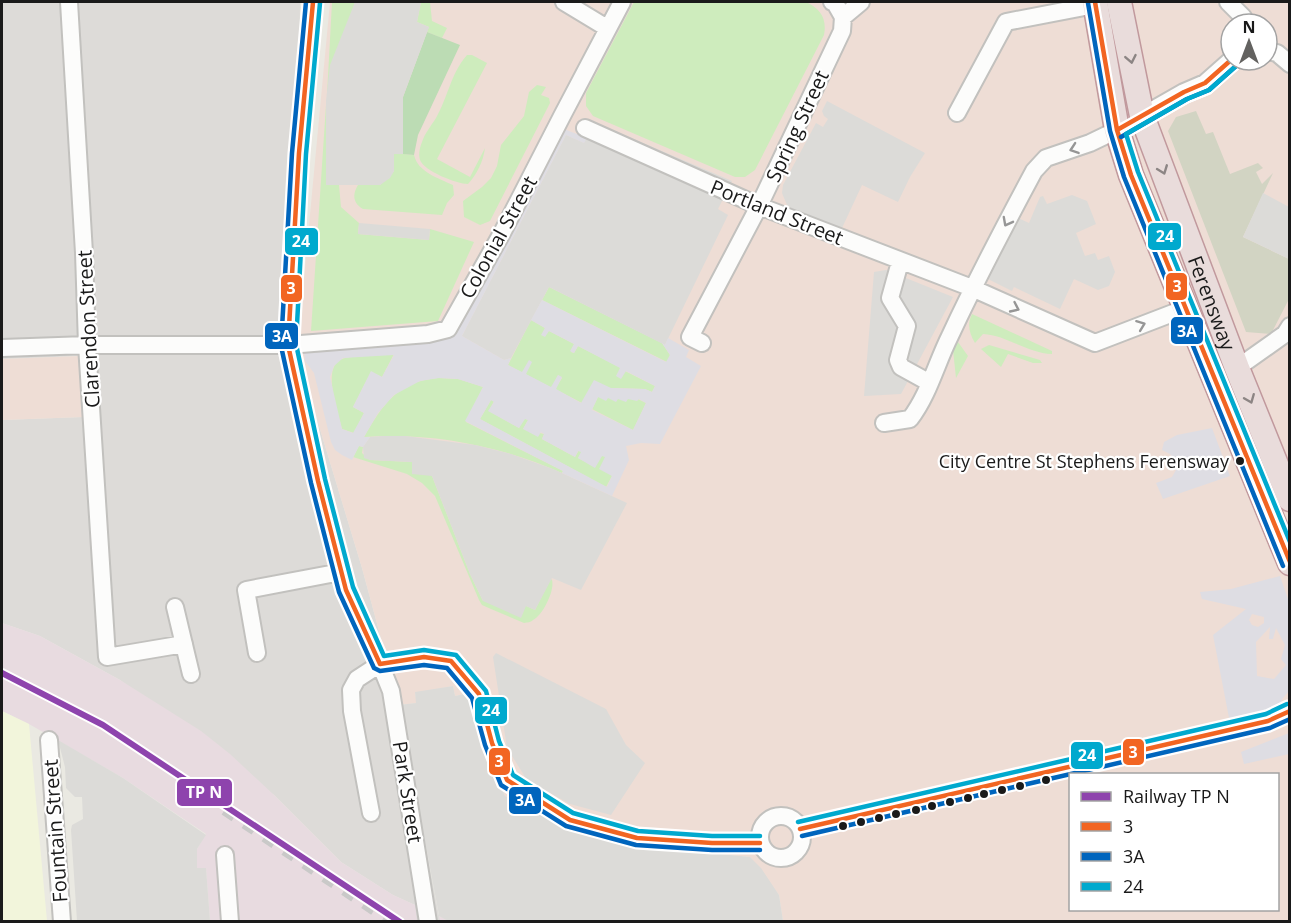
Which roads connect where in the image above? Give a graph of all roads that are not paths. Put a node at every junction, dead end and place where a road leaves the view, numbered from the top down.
1 (69, 2) edge
2 (314, 2) edge
3 (564, 2) edge
4 (622, 2) edge
5 (832, 2) edge
6 (861, 2) edge
7 (1119, 2) edge
8 (1095, 3) edge
9 (843, 17) junction
10 (607, 28) junction
11 (1219, 71) edge
12 (957, 113) dead end
13 (1142, 116) junction
14 (585, 128) dead end
15 (1117, 130) junction
16 (759, 206) junction
17 (900, 262) junction
18 (972, 288) junction
19 (1186, 308) junction
20 (1290, 326) edge
21 (702, 343) dead end
22 (87, 345) junction
23 (288, 345) junction
24 (2, 348) edge
25 (1237, 368) junction
26 (930, 382) junction
27 (884, 423) dead end
28 (1290, 499) edge
29 (1290, 563) edge
30 (341, 572) junction
31 (175, 607) dead end
32 (184, 644) junction
33 (257, 653) dead end
34 (381, 664) junction
35 (191, 674) dead end
36 (49, 740) dead end
37 (370, 813) dead end
38 (760, 843) dead end
39 (225, 855) dead end
40 (62, 921) edge
41 (230, 921) edge
42 (428, 921) edge

1 - 22 street, Clarendon Street
2 - 23 street, Park Street
3 - 10 street
4 - 10 street, Colonial Street
5 - 9 street
6 - 9 street
7 -> 13 highway, Ferensway
8 - 12 street
8 - 15 highway, Ferensway
9 - 16 street, Spring Street
10 - 23 street, Colonial Street
11 - 13 street
13 -> 25 highway, Ferensway
14 - 16 street, Portland Street
15 -> 18 street
15 - 19 highway, Ferensway
16 - 17 street, Portland Street
16 - 21 street, Spring Street
17 - 18 street, Portland Street
17 - 26 street
18 -> 19 street, Portland Street
18 - 26 street
19 - 29 highway, Ferensway
20 - 25 street
22 - 23 street
22 - 24 street
22 - 32 street, Clarendon Street
23 - 30 street, Park Street
25 -> 28 highway, Ferensway
26 - 27 street
30 - 33 street
30 - 34 street, Park Street
31 - 32 street
32 - 35 street
34 - 37 street, Park Street
34 - 38 street
34 - 42 street, Park Street
36 - 40 street, Fountain Street
39 - 41 street

